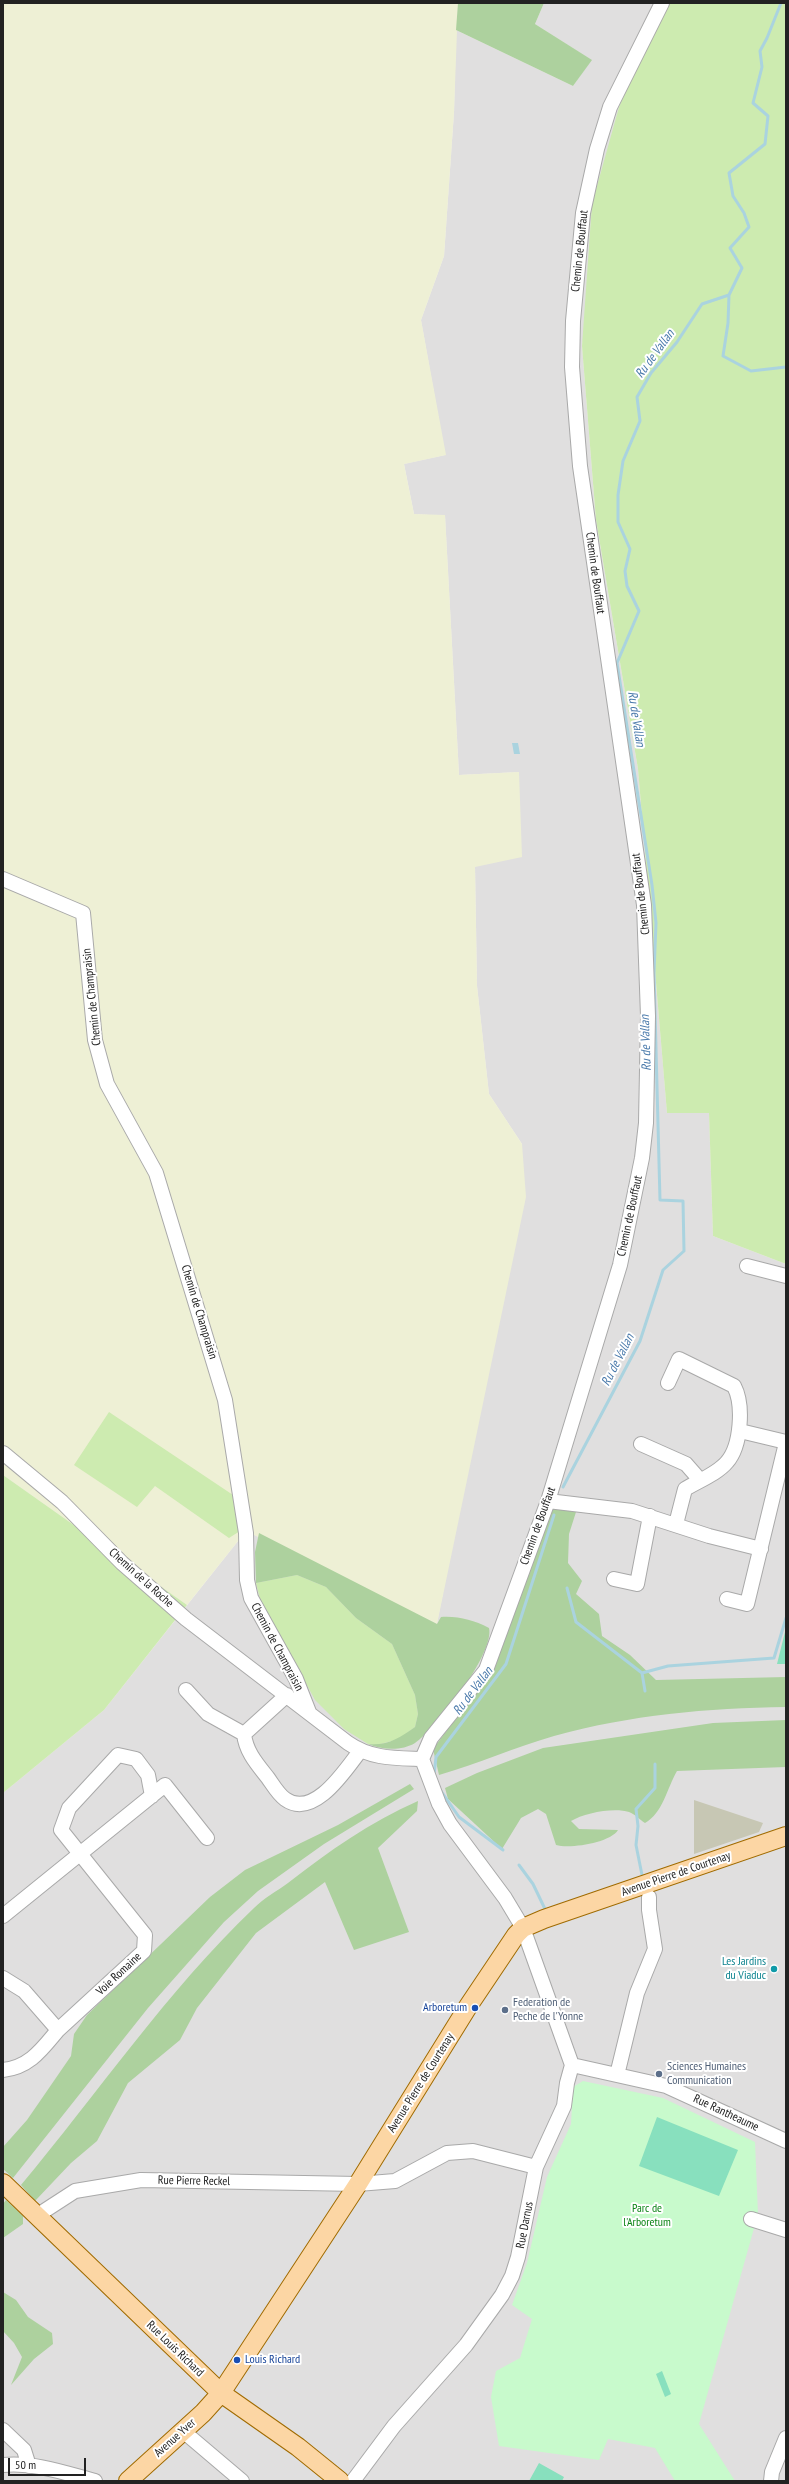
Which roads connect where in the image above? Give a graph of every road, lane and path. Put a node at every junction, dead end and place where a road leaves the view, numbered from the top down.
1 (662, 3) edge
2 (3, 879) edge
3 (747, 1266) dead end
4 (786, 1276) edge
5 (668, 1383) dead end
6 (740, 1431) junction
7 (786, 1442) edge
8 (641, 1444) dead end
9 (3, 1452) edge
10 (700, 1480) junction
11 (557, 1502) junction
12 (650, 1516) junction
13 (676, 1524) junction
14 (761, 1548) junction
15 (614, 1579) dead end
16 (727, 1599) dead end
17 (186, 1690) dead end
18 (288, 1695) junction
19 (309, 1712) junction
20 (244, 1734) junction
21 (360, 1751) junction
22 (422, 1759) junction
23 (152, 1796) junction
24 (786, 1836) edge
25 (207, 1838) dead end
26 (79, 1854) junction
27 (649, 1896) dead end
28 (3, 1916) edge
29 (523, 1928) junction
30 (3, 1978) edge
31 (58, 2030) junction
32 (572, 2065) junction
33 (3, 2070) edge
34 (617, 2075) junction
35 (786, 2141) edge
36 (536, 2167) junction
37 (3, 2183) edge
38 (358, 2184) junction
39 (38, 2215) junction
40 (751, 2219) dead end
41 (786, 2230) edge
42 (221, 2393) junction
43 (3, 2430) edge
44 (183, 2431) junction
45 (786, 2438) edge
46 (3, 2464) edge
47 (29, 2466) junction
48 (96, 2481) edge
49 (128, 2481) edge
50 (242, 2481) edge
51 (340, 2481) edge
52 (353, 2481) edge
53 (771, 2481) edge

1 - 11 street, Chemin de Bouffaut
2 - 19 street, Chemin de Champraisin
3 - 4 street
5 - 6 street
6 - 7 street
6 - 10 street
7 - 14 street
8 - 10 street
9 - 18 street, Chemin de la Roche
10 - 13 street
11 - 12 street
11 - 22 street, Chemin de Bouffaut
12 - 13 street
12 - 15 street
13 - 14 street
14 - 16 street
17 - 20 street
18 - 19 street, Chemin de la Roche
18 - 20 street
19 - 21 street, Chemin de la Roche
20 - 21 street
21 - 22 street, Chemin de la Roche
22 - 29 street
23 - 25 street
23 - 26 street
23 - 26 street, Voie Romaine
24 - 29 main road, Avenue Pierre de Courtenay
26 - 28 street
26 - 31 street, Voie Romaine
27 - 34 street
29 - 32 street
29 - 38 main road, Avenue Pierre de Courtenay
30 - 31 street
31 - 33 street, Voie Romaine
32 - 34 street, Rue Rantheaume
32 - 36 street, Rue Darnus
34 - 35 street, Rue Rantheaume
36 - 38 street, Rue Pierre Reckel
36 - 52 street, Rue Darnus
37 - 39 main road, Rue Louis Richard
38 - 39 street, Rue Pierre Reckel
38 - 42 main road, Avenue Pierre de Courtenay
39 - 42 main road, Rue Louis Richard
40 - 41 street
42 - 44 main road, Avenue Yver
42 - 51 main road, Rue Louis Richard
43 - 47 street
44 - 49 main road, Avenue Yver
44 - 50 street
45 - 53 street
46 - 47 street
47 - 48 street

